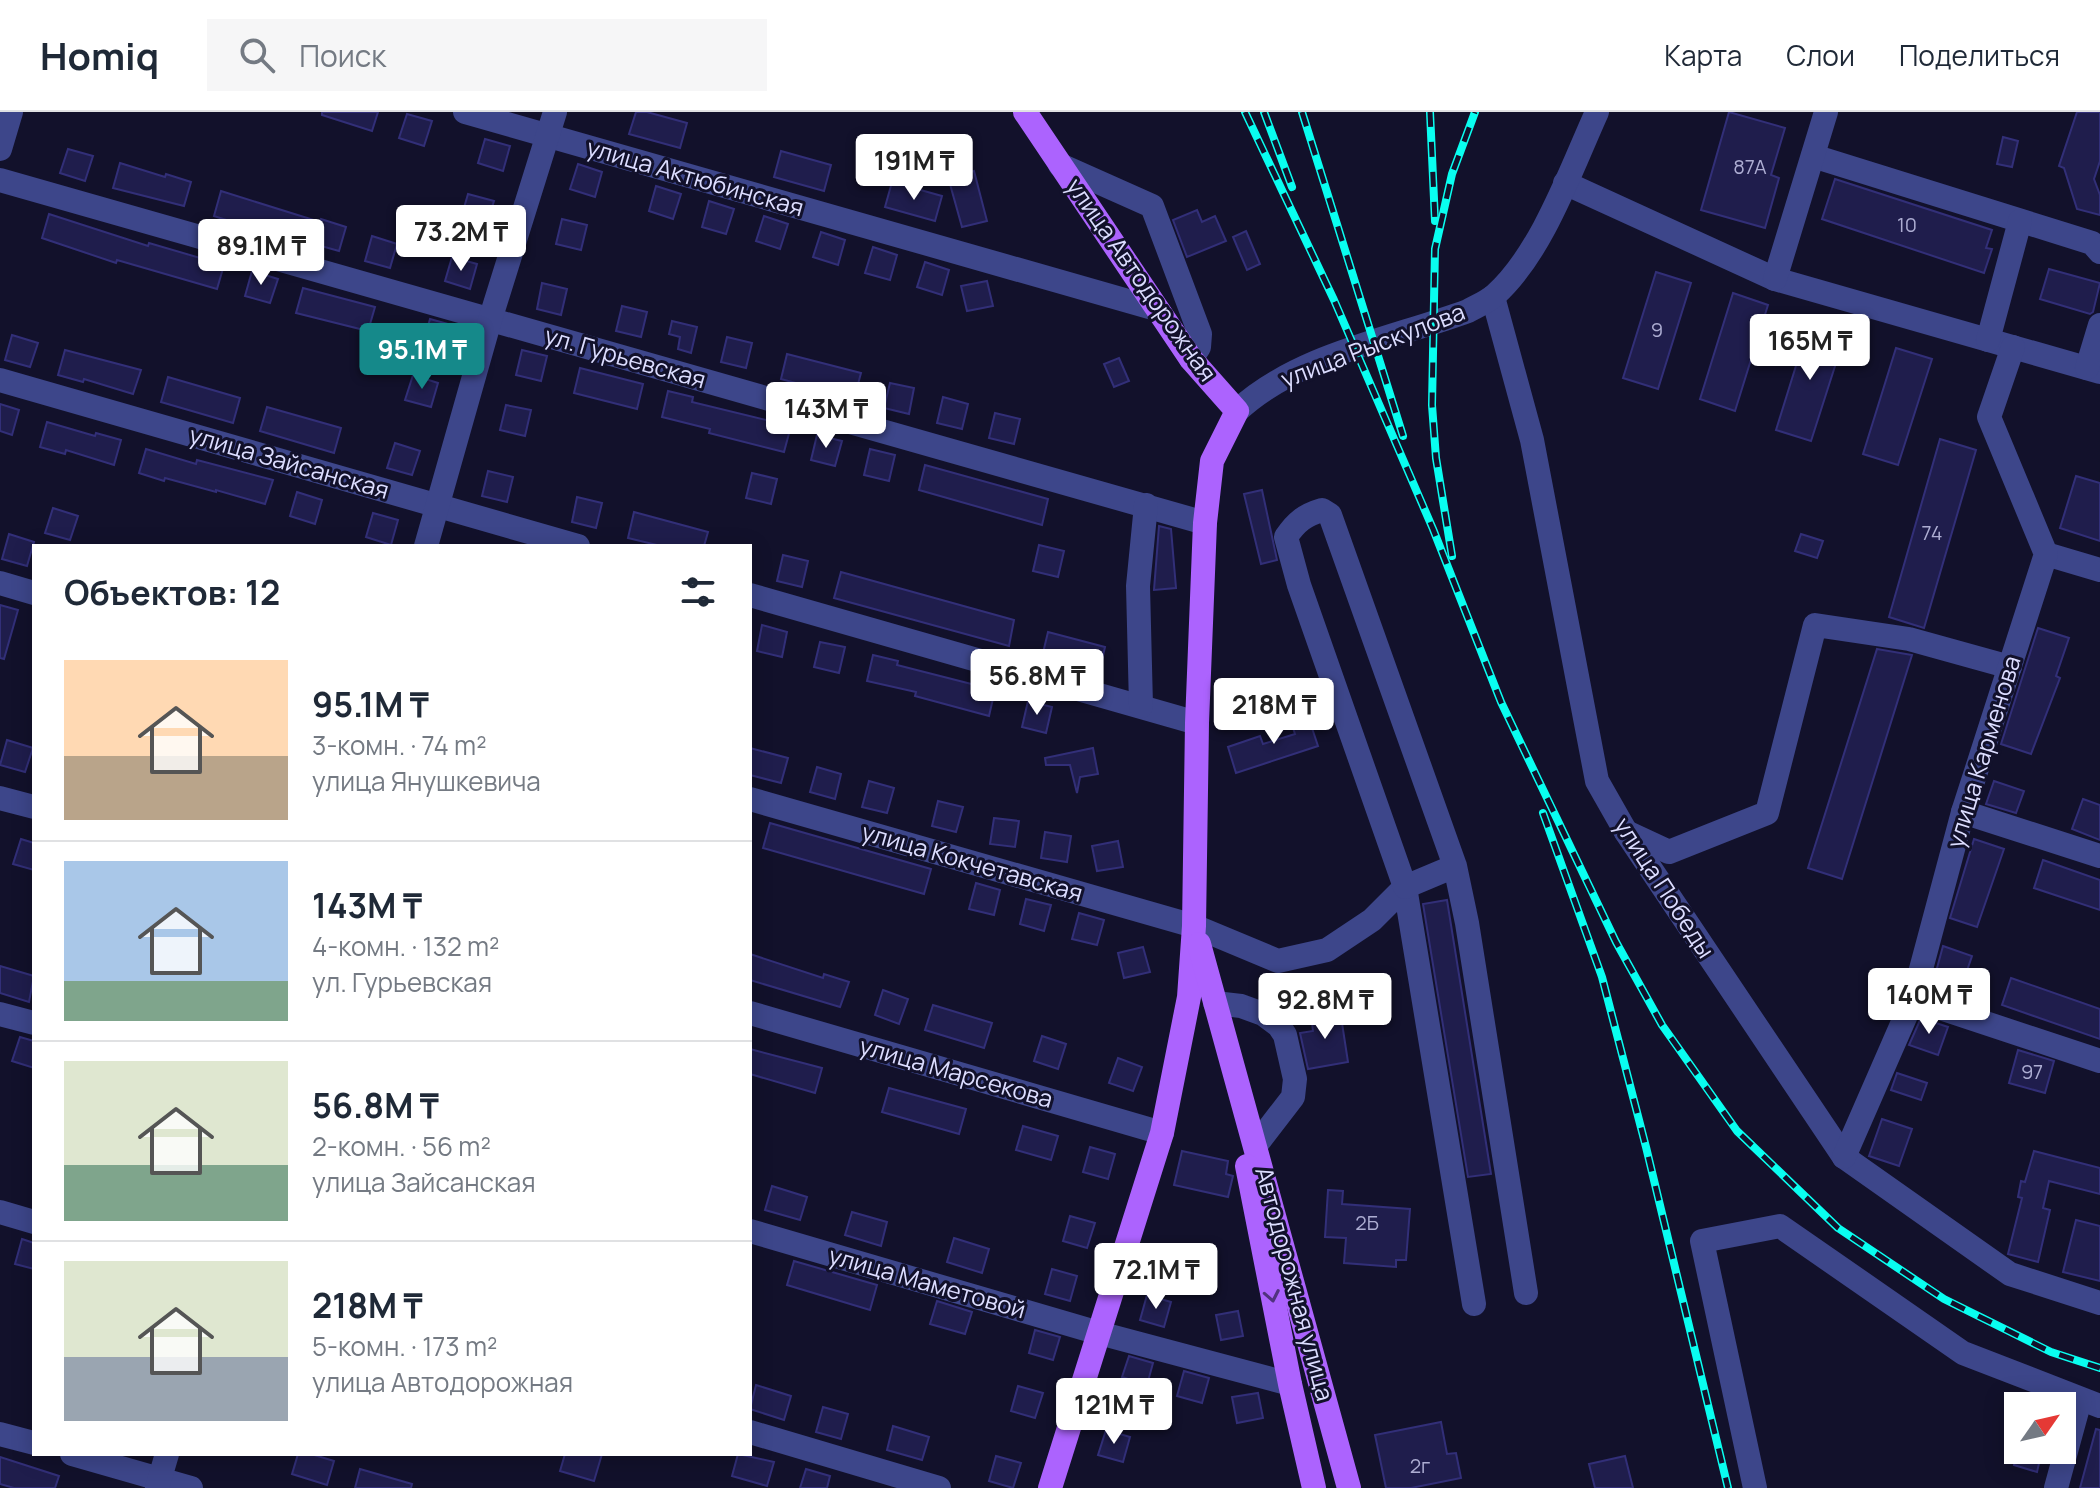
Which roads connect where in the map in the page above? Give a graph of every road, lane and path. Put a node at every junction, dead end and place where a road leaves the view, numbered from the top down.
1 (11, 112) edge
2 (465, 112) edge
3 (555, 112) edge
4 (1025, 112) edge
5 (1597, 112) edge
6 (1826, 112) edge
7 (547, 136) junction
8 (0, 149) edge
9 (1813, 156) junction
10 (1060, 165) junction
11 (0, 180) edge
12 (1565, 183) junction
13 (2020, 221) junction
14 (2100, 252) edge
15 (1775, 279) junction
16 (1493, 297) junction
17 (1156, 309) junction
18 (490, 320) junction
19 (2100, 325) edge
20 (1988, 340) junction
21 (2013, 347) junction
22 (1191, 359) junction
23 (2094, 370) edge
24 (0, 380) edge
25 (1237, 411) junction
26 (1146, 505) junction
27 (437, 506) junction
28 (1205, 523) junction
29 (427, 544) edge
30 (571, 544) edge
31 (2046, 554) junction
32 (2100, 570) edge
33 (0, 583) edge
34 (32, 592) edge
35 (752, 596) edge
36 (2010, 667) junction
37 (1141, 706) junction
38 (1197, 723) junction
39 (0, 798) edge
40 (752, 800) edge
41 (32, 806) edge
42 (1963, 812) junction
43 (1626, 832) junction
44 (2100, 856) edge
45 (1455, 866) junction
46 (1405, 887) junction
47 (1194, 926) junction
48 (1913, 999) junction
49 (1215, 1003) junction
50 (0, 1014) edge
51 (752, 1014) edge
52 (32, 1022) edge
53 (2100, 1061) edge
54 (1236, 1081) junction
55 (1162, 1133) junction
56 (1256, 1145) junction
57 (1844, 1157) junction
58 (0, 1212) edge
59 (32, 1221) edge
60 (752, 1232) edge
61 (1526, 1293) dead end
62 (2100, 1303) edge
63 (1474, 1304) dead end
64 (1099, 1333) junction
65 (1290, 1384) junction
66 (2090, 1403) edge
67 (752, 1433) edge
68 (0, 1434) edge
69 (32, 1442) edge
70 (78, 1456) edge
71 (166, 1456) edge
72 (159, 1484) edge
73 (191, 1488) edge
74 (939, 1488) edge
75 (1050, 1488) edge
76 (1314, 1488) edge
77 (1349, 1488) edge
78 (1755, 1488) edge
79 (2056, 1488) edge

1 - 8 street
2 - 7 street, улица Актюбинская
3 - 7 street
4 - 10 main road, улица Автодорожная
5 - 12 street, улица Рыскулова
6 - 9 street
7 - 17 street, улица Актюбинская
7 - 18 street
9 - 13 street
9 - 15 street
10 - 17 main road, улица Автодорожная
10 - 22 street
11 - 18 street, ул. Гурьевская
12 - 15 street
12 - 16 street, улица Рыскулова
13 - 14 street
13 - 20 street
15 - 20 street
16 - 25 street, улица Рыскулова
16 - 43 street, улица Победы
17 - 22 main road, улица Автодорожная
18 - 26 street, ул. Гурьевская
18 - 27 street
19 - 23 street
20 - 21 street
21 - 23 street
21 - 31 street
22 - 25 main road, улица Автодорожная
24 - 27 street, улица Зайсанская
25 - 28 main road
26 - 28 street, ул. Гурьевская
26 - 37 street
27 - 29 street
27 - 30 street, улица Зайсанская
28 - 38 main road
31 - 32 street
31 - 36 street, улица Карменова
33 - 34 street
35 - 37 street
36 - 42 street, улица Карменова
36 - 43 street
37 - 38 street
38 - 47 main road
39 - 41 street
40 - 47 street, улица Кокчетавская
42 - 44 street
42 - 48 street, улица Карменова
43 - 57 street, улица Победы
45 - 46 street
45 - 46 street
45 - 61 street
46 - 47 street, улица Кокчетавская
46 - 63 street
47 - 49 main road, Автодорожная улица
47 - 55 main road
48 - 53 street
48 - 57 street, улица Карменова
49 - 54 main road, Автодорожная улица
49 - 56 street
50 - 52 street
51 - 55 street, улица Марсекова
54 - 56 main road, Автодорожная улица
54 -> 65 main road, Автодорожная улица
55 - 64 main road
56 - 77 main road, Автодорожная улица
57 - 62 street, улица Победы
58 - 59 street
60 - 64 street, улица Маметовой
64 - 65 street, улица Маметовой
64 - 75 main road
65 - 76 main road, Автодорожная улица
66 - 78 street
66 - 79 street
67 - 74 street
68 - 69 street
70 - 72 street
71 - 72 street
72 - 73 street

